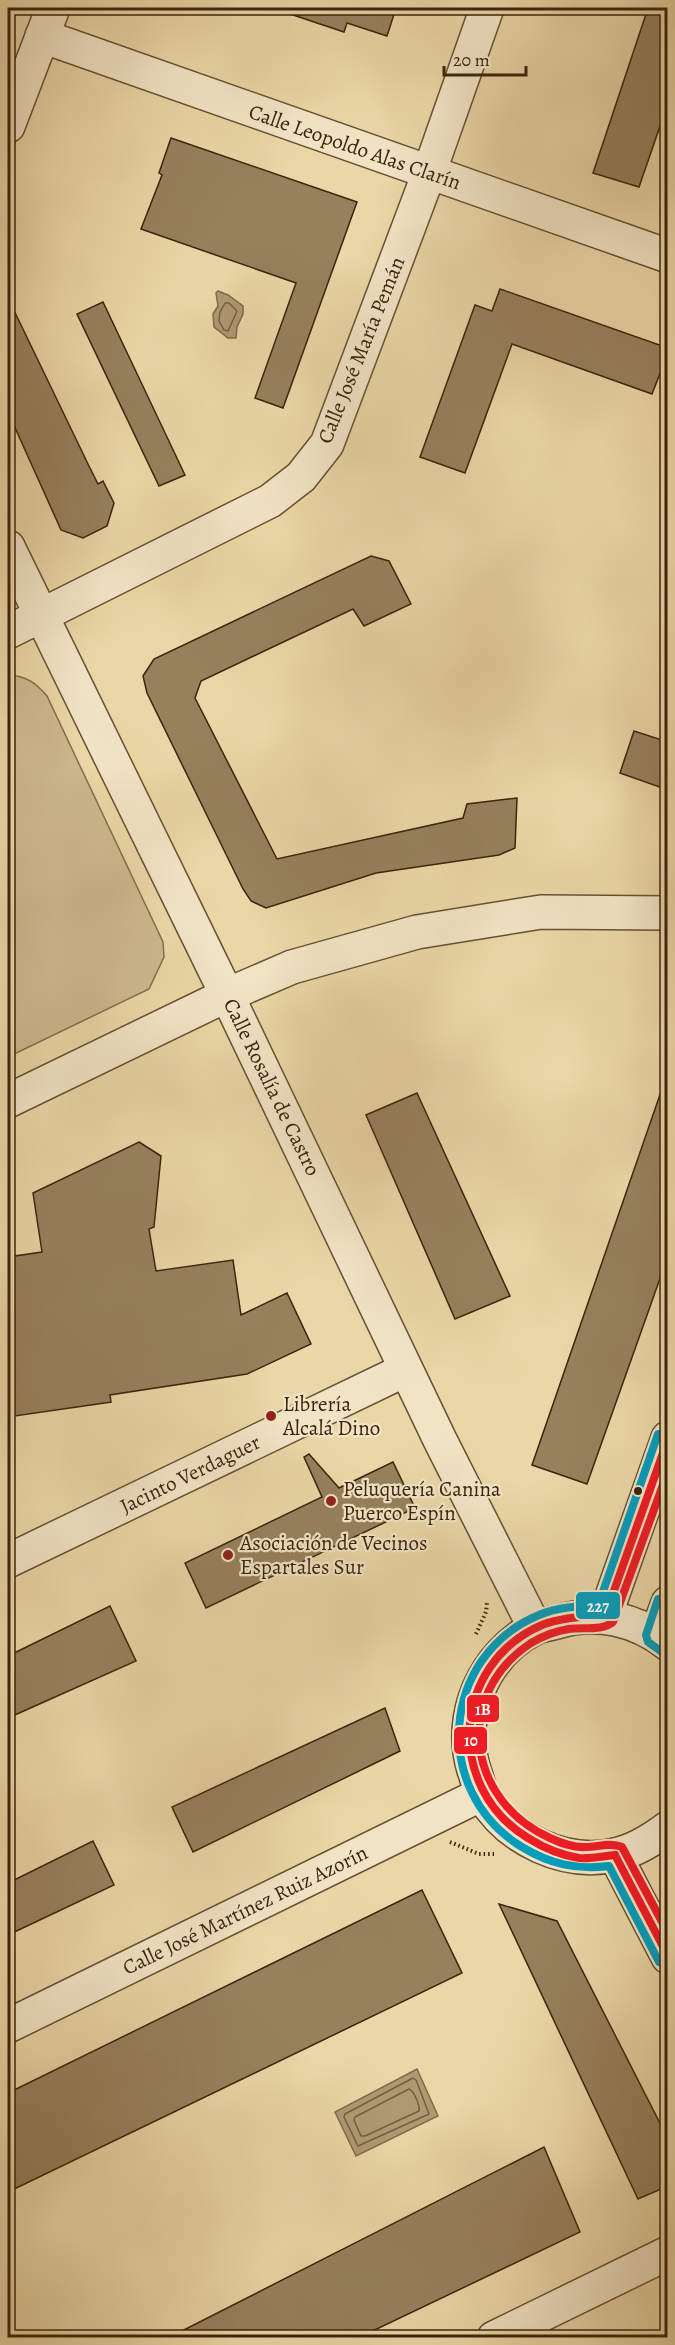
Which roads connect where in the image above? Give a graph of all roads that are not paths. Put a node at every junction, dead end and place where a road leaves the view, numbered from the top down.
1 (487, 8) edge
2 (48, 22) edge
3 (8, 126) edge
4 (429, 173) junction
5 (668, 256) edge
6 (8, 547) edge
7 (40, 616) junction
8 (8, 632) edge
9 (668, 913) edge
10 (227, 995) junction
11 (8, 1101) edge
12 (405, 1370) junction
13 (668, 1438) edge
14 (8, 1562) edge
15 (668, 1603) edge
16 (605, 1616) junction
17 (535, 1628) junction
18 (662, 1640) edge
19 (482, 1794) junction
20 (668, 1828) edge
21 (615, 1855) junction
22 (668, 1956) edge
23 (8, 2026) edge
24 (668, 2253) edge
25 (494, 2337) edge

1 - 4 street, Calle José María Pemán
2 - 3 street
2 - 4 street, Calle Leopoldo Alas Clarín
4 - 5 street, Calle Leopoldo Alas Clarín
4 - 7 street, Calle José María Pemán
6 - 7 street, Calle Rosalía de Castro
7 - 8 street, Calle José María Pemán
7 - 10 street, Calle Rosalía de Castro
9 - 10 street
10 - 11 street
10 - 12 street, Calle Rosalía de Castro
12 - 14 street, Jacinto Verdaguer
12 - 17 street, Calle Rosalía de Castro
13 - 16 street
15 - 18 street
16 - 17 street
16 - 18 street
17 - 19 street
19 - 21 street
19 - 23 street, Calle José Martínez Ruiz Azorín
20 - 21 street
21 - 22 street
24 - 25 street

